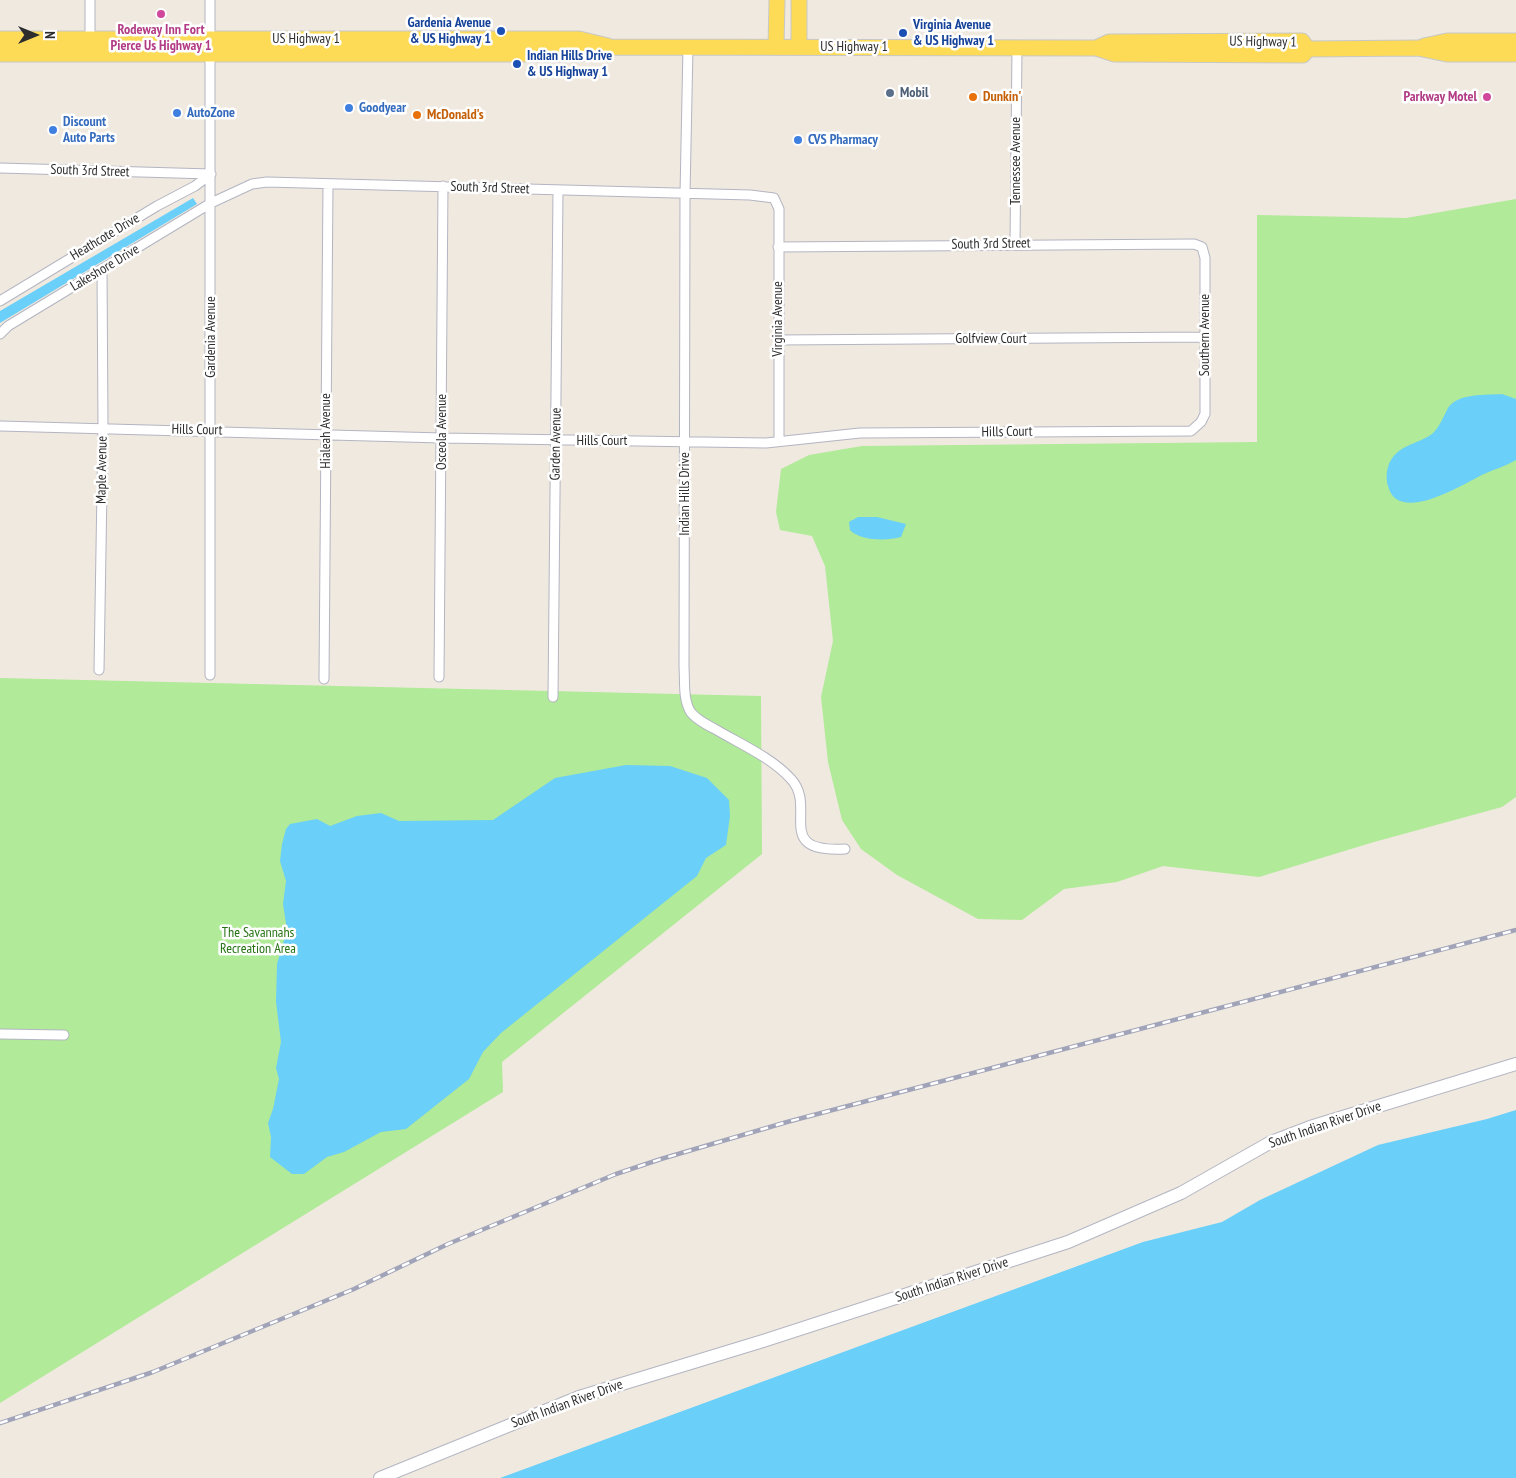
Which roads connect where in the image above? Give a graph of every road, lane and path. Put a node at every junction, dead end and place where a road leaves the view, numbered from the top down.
1 (90, 0) edge
2 (210, 0) edge
3 (776, 0) edge
4 (799, 0) edge
5 (90, 39) junction
6 (384, 39) junction
7 (424, 39) junction
8 (0, 40) edge
9 (1516, 42) edge
10 (209, 46) junction
11 (612, 47) junction
12 (688, 47) junction
13 (776, 47) junction
14 (799, 47) junction
15 (1017, 48) junction
16 (1418, 48) junction
17 (0, 54) edge
18 (362, 54) junction
19 (396, 54) junction
20 (1516, 54) edge
21 (0, 168) edge
22 (184, 174) junction
23 (211, 174) junction
24 (328, 184) junction
25 (443, 186) junction
26 (188, 190) junction
27 (558, 191) junction
28 (685, 194) junction
29 (774, 198) joint
30 (211, 204) junction
31 (1015, 244) junction
32 (778, 247) junction
33 (1202, 247) joint
34 (102, 269) junction
35 (0, 301) edge
36 (0, 334) edge
37 (1205, 337) junction
38 (778, 340) junction
39 (1201, 422) joint
40 (0, 426) edge
41 (103, 428) junction
42 (211, 430) junction
43 (326, 434) junction
44 (442, 438) junction
45 (556, 440) junction
46 (779, 440) junction
47 (685, 441) junction
48 (99, 670) dead end
49 (210, 675) dead end
50 (439, 678) dead end
51 (324, 679) dead end
52 (553, 697) dead end
53 (845, 849) dead end
54 (0, 1034) edge
55 (64, 1035) dead end
56 (1516, 1064) edge
57 (380, 1478) edge

1 - 5 street
2 - 10 street, Gardenia Avenue
3 - 13 main road
4 - 14 main road
5 - 8 main road, US Highway 1
5 - 10 main road, US Highway 1
6 - 7 main road, US Highway 1
6 - 10 main road, US Highway 1
6 - 18 main road
7 - 11 main road, US Highway 1
7 - 19 main road
9 - 16 main road, US Highway 1
10 - 17 main road, US Highway 1
10 - 18 main road, US Highway 1
10 - 23 street, Gardenia Avenue
11 - 12 main road, US Highway 1
11 - 19 main road, US Highway 1
12 - 13 main road, US Highway 1
12 - 28 street, Indian Hills Drive
13 - 14 main road, US Highway 1
14 - 15 main road, US Highway 1
15 - 16 main road, US Highway 1
15 - 31 street, Tennessee Avenue
16 - 20 main road, US Highway 1
18 - 19 main road, US Highway 1
21 - 22 street, South 3rd Street
22 - 23 street, South 3rd Street
22 - 26 street
23 - 26 street, Heathcote Drive
23 - 30 street, Gardenia Avenue
24 - 25 street, South 3rd Street
24 - 30 street, South 3rd Street
24 - 43 street, Hialeah Avenue
25 - 27 street, South 3rd Street
25 - 44 street, Osceola Avenue
26 - 35 street, Heathcote Drive
27 - 28 street, South 3rd Street
27 - 45 street, Garden Avenue
28 - 29 street, South 3rd Street
28 - 47 street, Indian Hills Drive
29 - 32 street, Virginia Avenue
30 - 34 street, Lakeshore Drive
30 - 42 street, Gardenia Avenue
31 - 32 street, South 3rd Street
31 - 33 street, South 3rd Street
32 - 38 street, Virginia Avenue
33 - 37 street, Southern Avenue
34 - 36 street, Lakeshore Drive
34 - 41 street, Maple Avenue
37 - 38 street, Golfview Court
37 - 39 street, Southern Avenue
38 - 46 street, Virginia Avenue
39 - 46 street, Hills Court
40 - 41 street, Hills Court
41 - 42 street, Hills Court
41 - 48 street, Maple Avenue
42 - 43 street, Hills Court
42 - 49 street, Gardenia Avenue
43 - 44 street, Hills Court
43 - 51 street, Hialeah Avenue
44 - 45 street, Hills Court
44 - 50 street, Osceola Avenue
45 - 47 street, Hills Court
45 - 52 street, Garden Avenue
46 - 47 street, Hills Court
47 - 53 street, Indian Hills Drive
54 - 55 street
56 - 57 main road, South Indian River Drive

